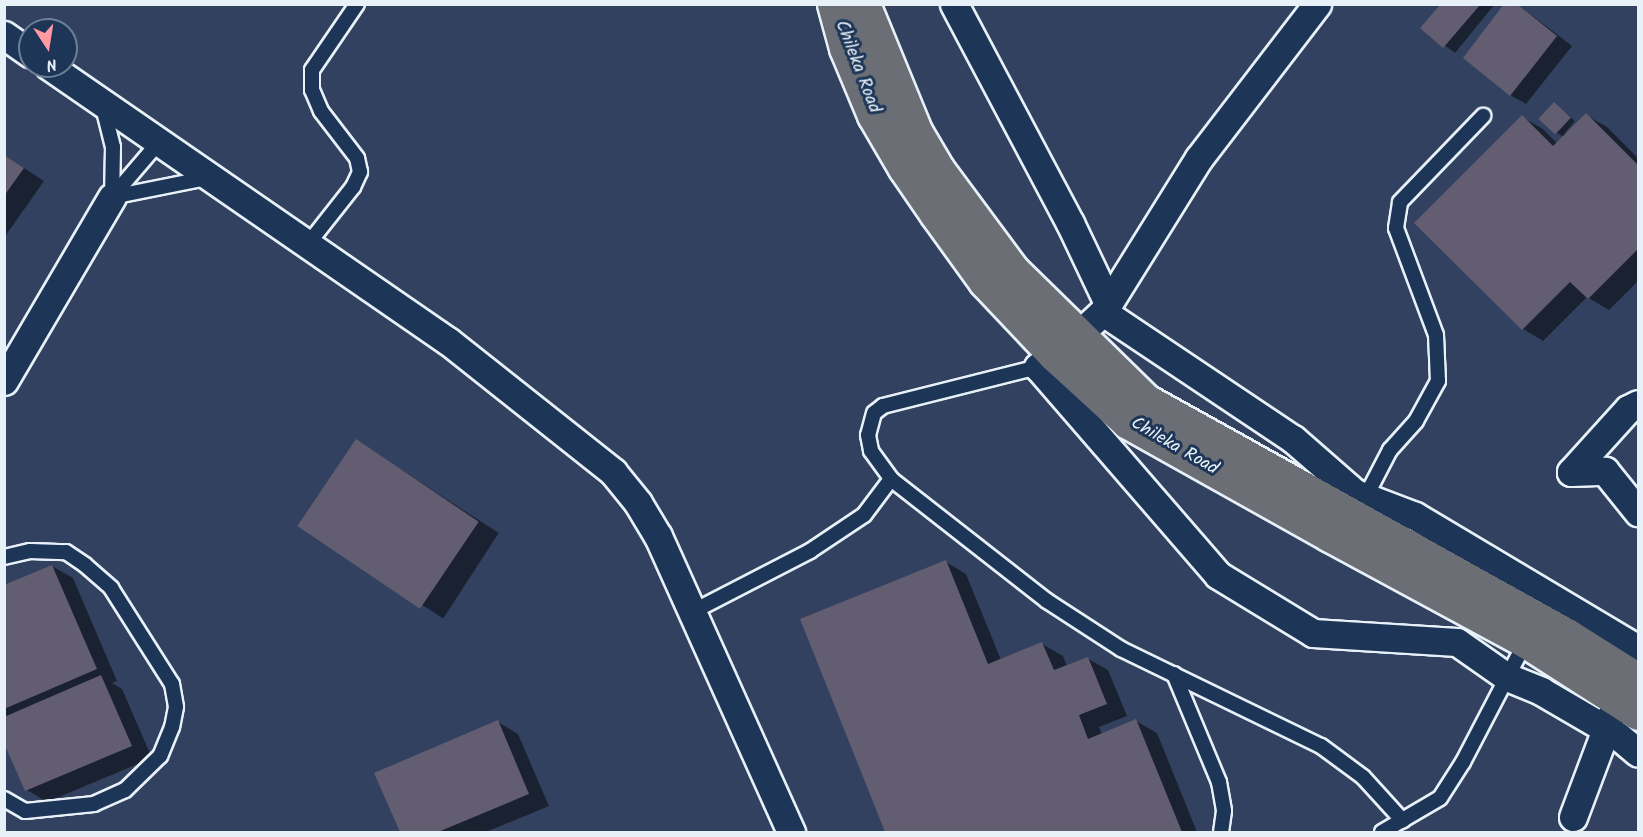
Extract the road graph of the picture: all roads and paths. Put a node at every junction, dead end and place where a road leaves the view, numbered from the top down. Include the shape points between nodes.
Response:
1 (357, 4) edge
2 (834, 4) edge
3 (863, 4) edge
4 (954, 4) edge
5 (1317, 4) edge
6 (4, 35) edge
7 (18, 45) edge
8 (66, 78) edge
9 (102, 103) junction
10 (1483, 116) dead end
11 (160, 141) junction
12 (212, 177) junction
13 (112, 197) junction
14 (308, 244) junction
15 (1105, 308) junction
16 (1057, 352) junction
17 (4, 381) edge
18 (1638, 404) edge
19 (891, 479) junction
20 (1360, 508) junction
21 (1638, 512) edge
22 (4, 557) edge
23 (692, 612) junction
24 (1526, 641) junction
25 (1174, 674) junction
26 (1507, 677) junction
27 (1632, 683) edge
28 (1606, 729) junction
29 (1638, 753) edge
30 (4, 799) edge
31 (1573, 817) dead end
32 (1403, 821) junction
33 (791, 832) edge
34 (1221, 832) edge
35 (1382, 832) edge

1 - 14 lane via 312,70 312,90 321,111 357,158 360,172 353,187
2 - 16 highway, Chileka Road via 846,48 874,115 905,168 985,281
3 - 16 highway via 915,131 938,170 1012,270
4 - 15 street via 1070,223
5 - 15 street via 1199,158
6 - 7 street
8 - 9 street
9 - 11 street
9 - 13 lane via 113,147
10 - 20 lane via 1400,202 1396,228 1436,335 1438,381 1416,421 1390,450
11 - 12 street
11 - 13 lane
12 - 13 lane
12 - 14 street
13 - 17 street
14 - 23 street via 448,341 613,472 638,502 658,536
15 - 16 street
15 - 20 street via 1293,439 1355,493
16 - 19 lane via 874,412 868,435 871,451
16 - 20 highway
16 - 24 highway, Chileka Road via 1128,422
16 - 26 street via 1218,575 1313,633 1457,642
18 - 21 street via 1628,409 1571,472 1605,471
19 - 23 lane via 864,515 819,545
19 - 25 lane via 1047,601 1121,649
20 - 27 highway via 1568,636
22 - 30 lane via 30,550 66,552 85,565 111,588 171,684 176,707 160,756 125,790 94,804 25,811
23 - 33 street
24 - 26 lane
24 - 27 highway, Chileka Road
25 - 32 lane via 1321,746 1363,777
25 - 34 lane via 1219,782 1224,811
26 - 28 street via 1541,691
26 - 32 lane via 1451,783 1440,798
27 - 28 street
28 - 29 street
28 - 31 street
32 - 35 lane

